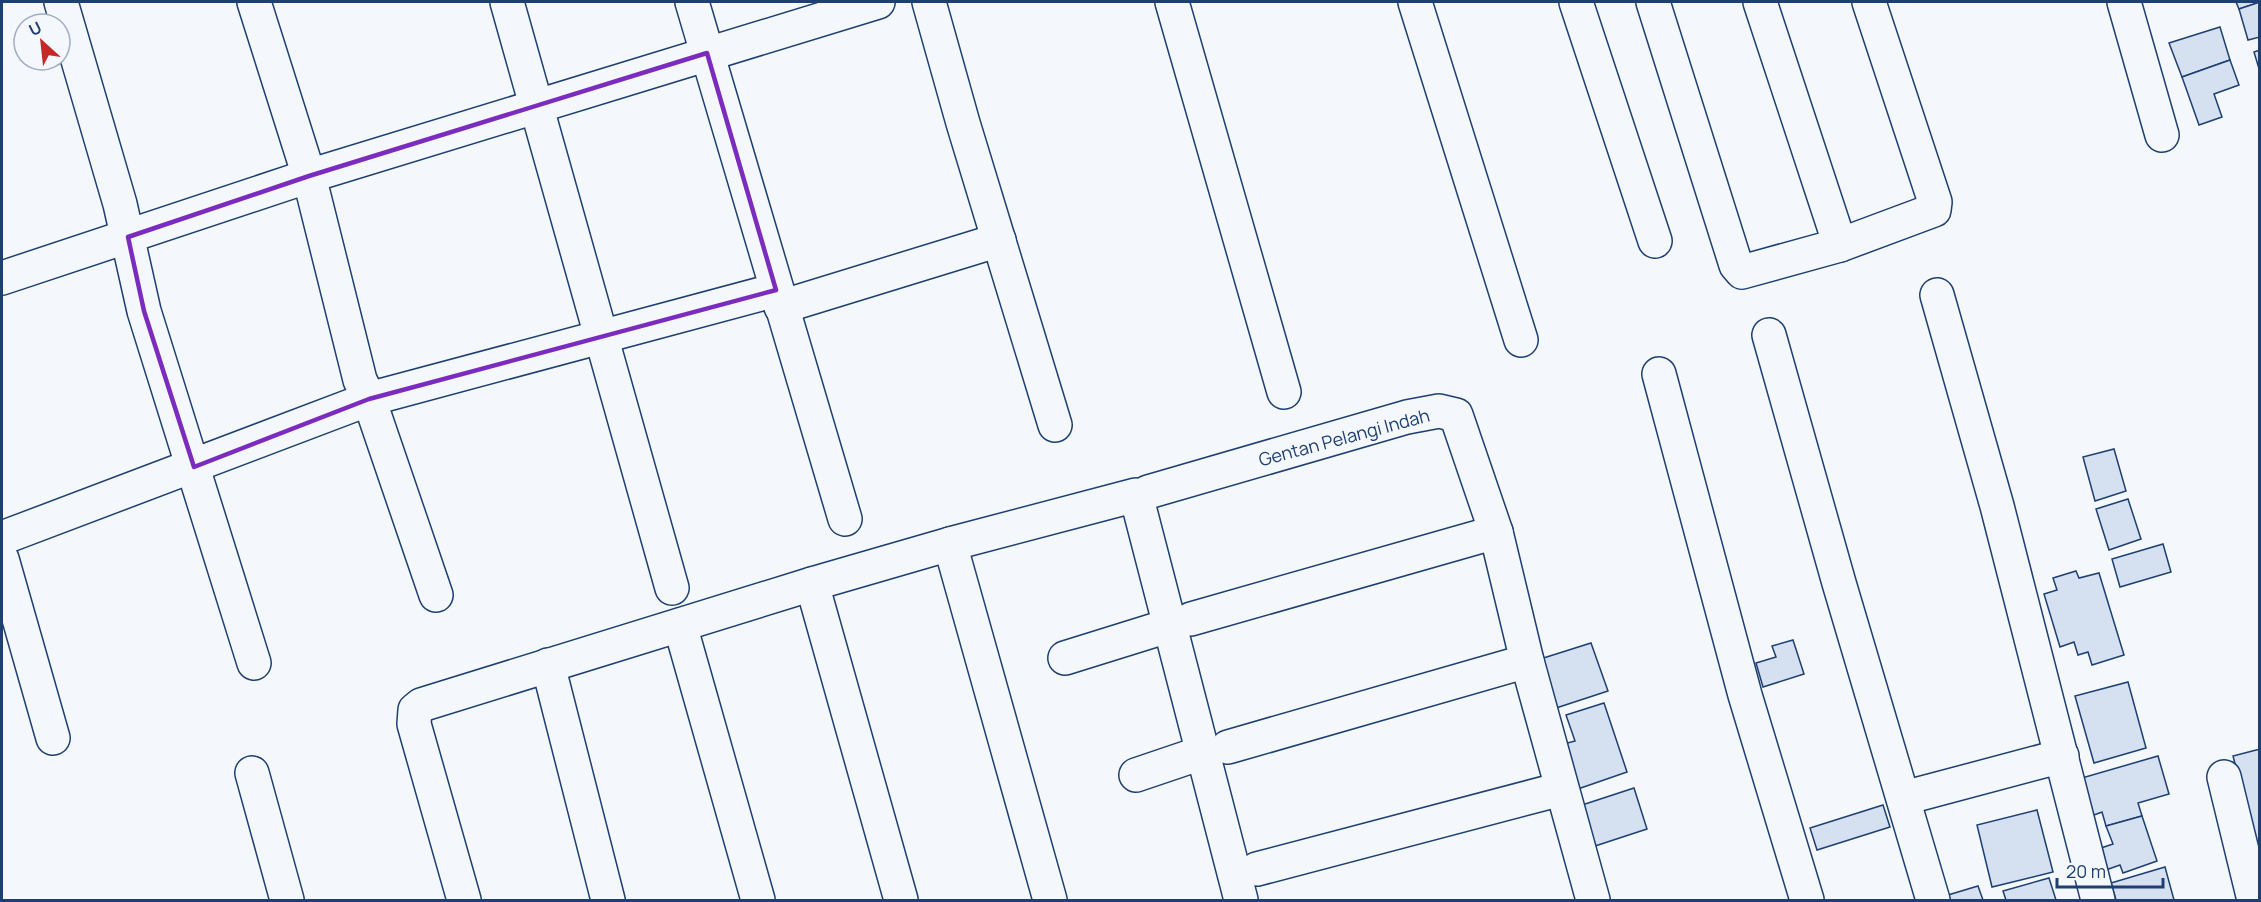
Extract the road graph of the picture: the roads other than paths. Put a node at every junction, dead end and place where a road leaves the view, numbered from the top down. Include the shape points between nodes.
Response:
1 (61, 2) edge
2 (254, 2) edge
3 (507, 2) edge
4 (692, 2) edge
5 (878, 2) edge
6 (929, 2) edge
7 (1172, 2) edge
8 (1415, 2) edge
9 (1576, 2) edge
10 (1653, 2) edge
11 (1760, 2) edge
12 (1869, 2) edge
13 (2124, 2) edge
14 (707, 53) junction
15 (539, 107) junction
16 (2162, 135) dead end
17 (309, 176) junction
18 (128, 237) junction
19 (999, 240) junction
20 (1655, 241) dead end
21 (1840, 245) junction
22 (2, 278) edge
23 (1937, 295) dead end
24 (779, 298) junction
25 (1769, 335) dead end
26 (602, 337) junction
27 (1521, 340) dead end
28 (1659, 374) dead end
29 (1284, 392) dead end
30 (369, 399) junction
31 (1055, 425) dead end
32 (194, 467) junction
33 (1148, 492) dead end
34 (845, 519) dead end
35 (1496, 532) junction
36 (2, 538) edge
37 (950, 544) junction
38 (2, 559) edge
39 (812, 584) junction
40 (672, 588) dead end
41 (436, 595) dead end
42 (1181, 622) junction
43 (680, 626) junction
44 (1065, 658) dead end
45 (1527, 661) junction
46 (254, 663) dead end
47 (548, 665) junction
48 (53, 738) dead end
49 (1216, 749) junction
50 (2062, 756) junction
51 (252, 773) dead end
52 (1136, 775) dead end
53 (2224, 777) dead end
54 (1561, 789) junction
55 (1904, 798) junction
56 (1257, 870) dead end
57 (287, 900) edge
58 (464, 900) edge
59 (608, 900) edge
60 (758, 900) edge
61 (902, 900) edge
62 (1050, 900) edge
63 (1241, 900) edge
64 (1593, 900) edge
65 (1806, 900) edge
66 (1933, 900) edge
67 (2098, 900) edge
68 (2254, 900) edge

1 - 18 street
2 - 17 street
3 - 15 street
4 - 14 street
5 - 14 street
6 - 19 street
7 - 29 street
8 - 27 street
9 - 20 street
10 - 21 street via 1738,268 1742,272
11 - 21 street
12 - 21 street via 1935,202 1934,210
13 - 16 street
14 - 15 street
14 - 24 street
15 - 17 street
15 - 26 street
17 - 18 street
17 - 30 street via 360,380
18 - 22 street
18 - 32 street via 144,311
19 - 24 street
19 - 31 street
23 - 50 street
24 - 26 street
24 - 34 street
25 - 55 street
26 - 30 street
26 - 40 street
28 - 65 street via 1745,696
30 - 32 street
30 - 41 street
32 - 36 street
32 - 46 street
33 - 35 street, Gentan Pelangi Indah via 1439,411 1456,415
35 - 42 street
35 - 45 street, Gentan Pelangi Indah
37 - 39 street
37 - 42 street via 1136,495
37 - 62 street
38 - 48 street
39 - 43 street
39 - 61 street
42 - 44 street
42 - 49 street
43 - 47 street
43 - 60 street
45 - 49 street
45 - 54 street, Gentan Pelangi Indah
47 - 58 street via 431,701 415,710 414,724
47 - 59 street
49 - 52 street
49 - 63 street
50 - 55 street
50 - 67 street
51 - 57 street
53 - 68 street
54 - 56 street
54 - 64 street, Gentan Pelangi Indah
55 - 66 street

